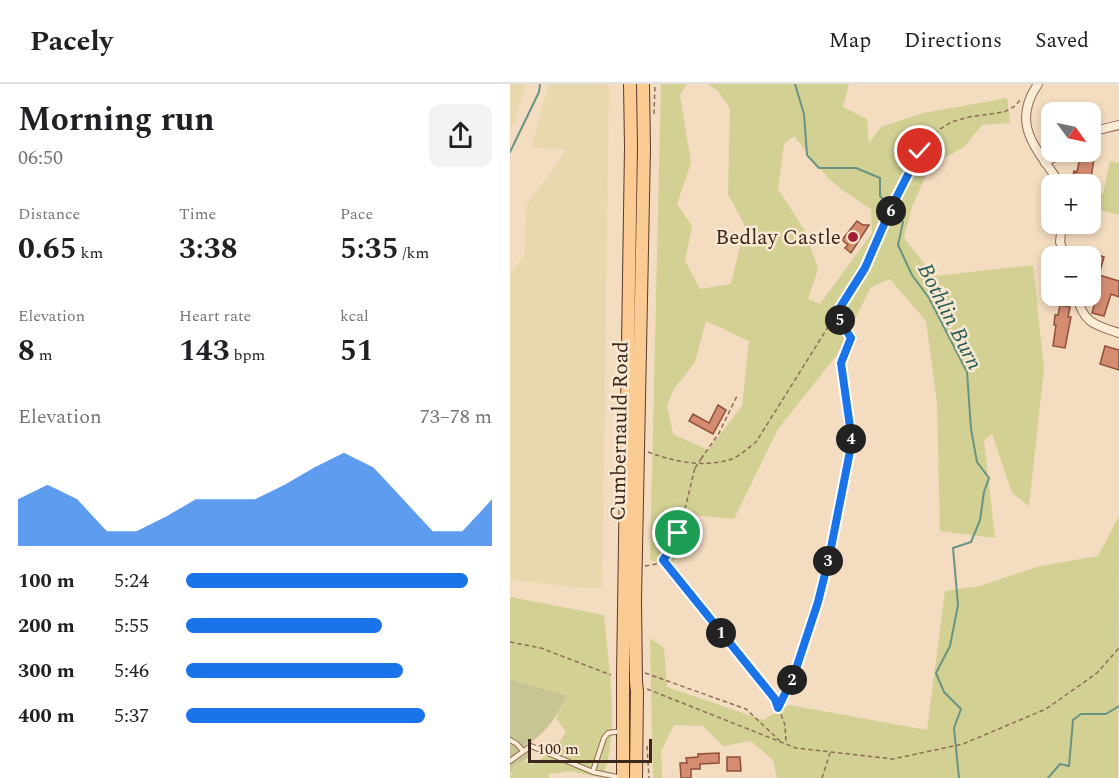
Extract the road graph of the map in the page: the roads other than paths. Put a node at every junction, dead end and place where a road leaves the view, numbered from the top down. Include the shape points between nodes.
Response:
1 (630, 84) edge
2 (643, 84) edge
3 (1038, 84) edge
4 (1119, 125) edge
5 (1101, 129) edge
6 (1045, 163) joint
7 (1053, 174) edge
8 (1080, 306) edge
9 (1119, 333) edge
10 (623, 731) junction
11 (510, 740) edge
12 (523, 751) junction
13 (510, 761) edge
14 (593, 772) junction
15 (623, 778) edge
16 (636, 778) edge

1 - 10 main road, Cumbernauld Road
2 - 16 main road, Cumbernauld Road
3 - 6 street via 1030,95 1026,116 1028,135
4 - 5 street
6 - 7 street
8 - 9 street via 1083,315 1096,325
10 - 14 lane via 604,738
10 - 15 main road, Cumbernauld Road
11 - 12 lane
12 - 13 lane
12 - 14 lane via 531,746
14 - 15 lane

